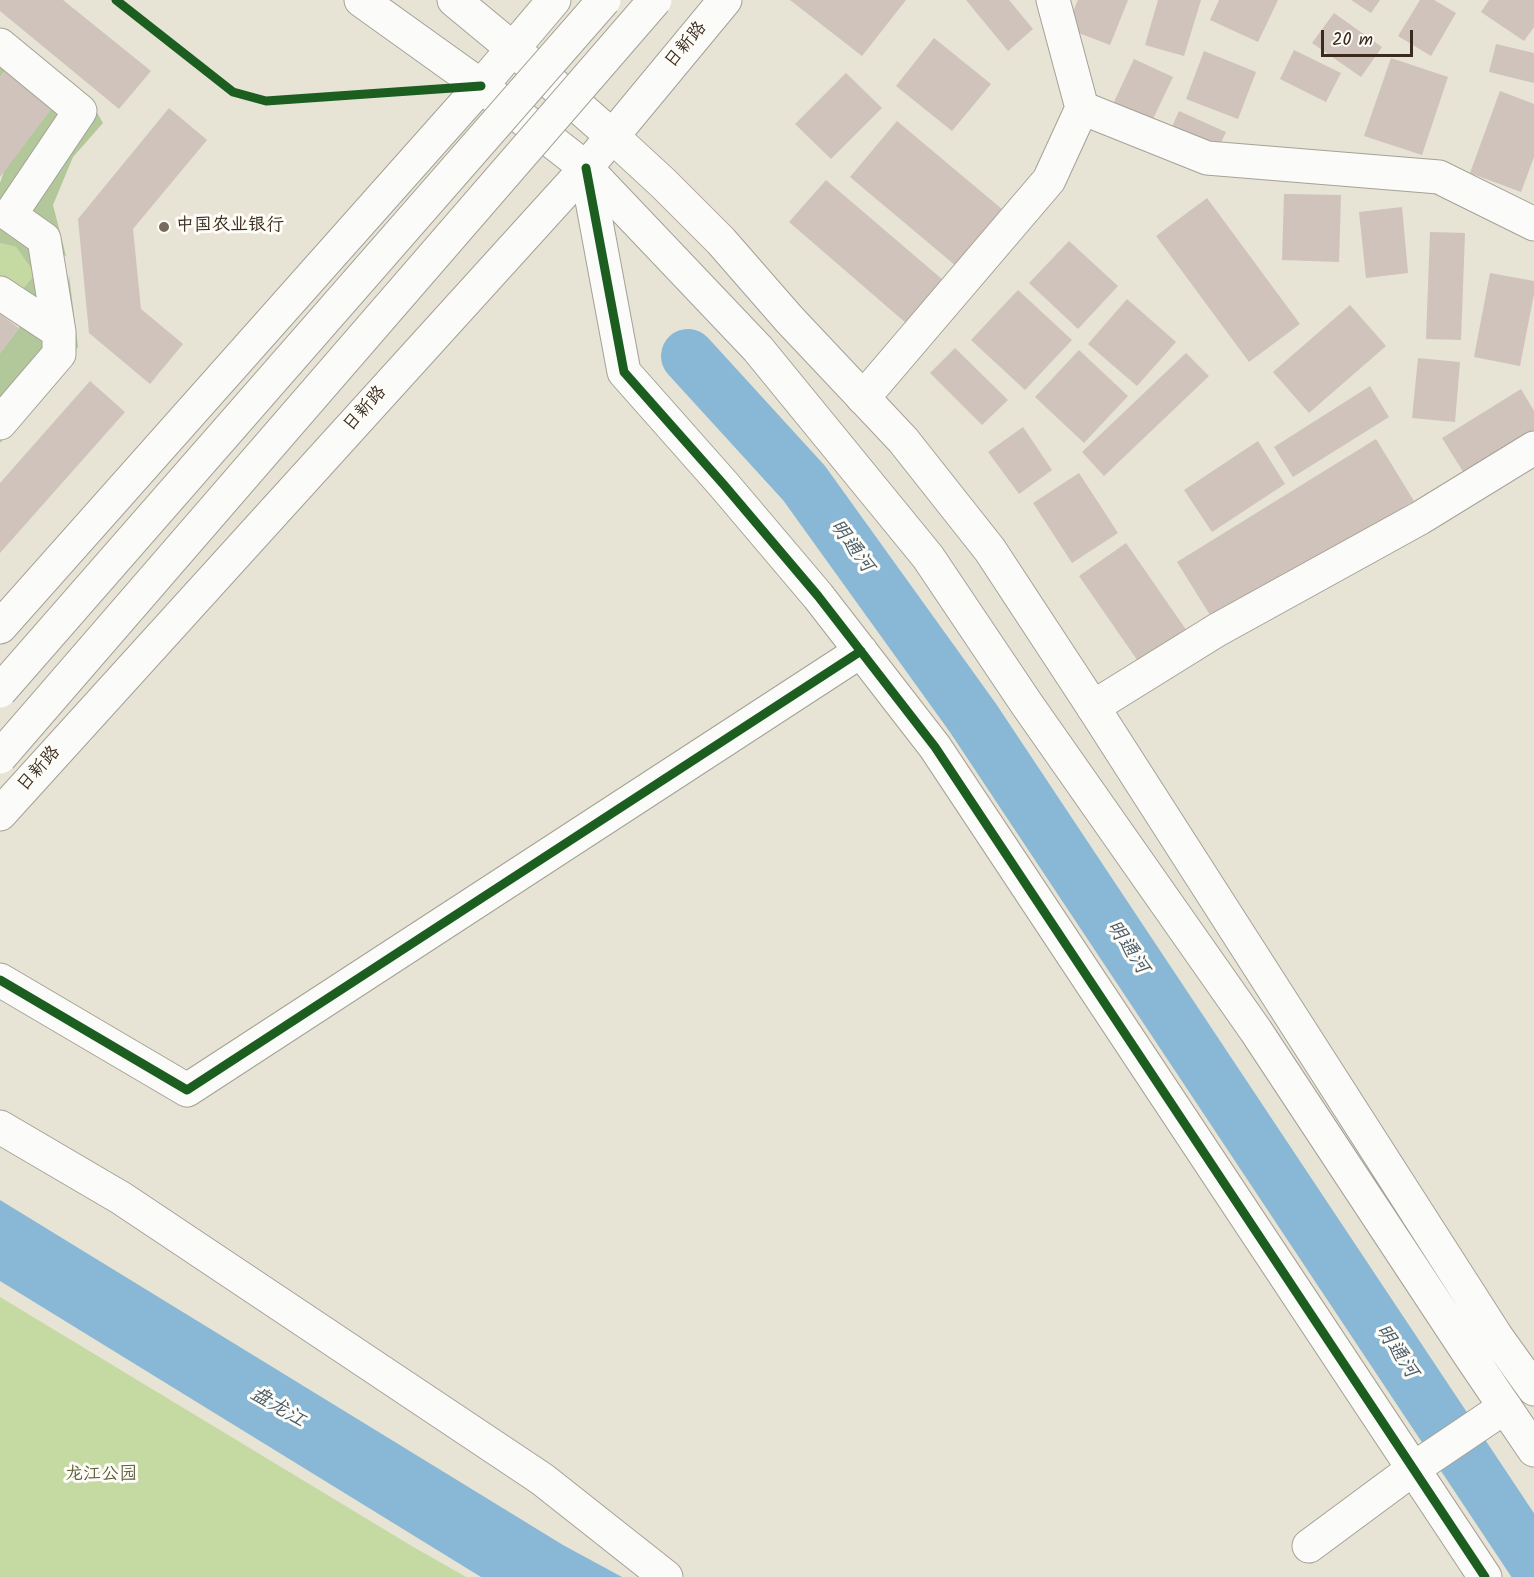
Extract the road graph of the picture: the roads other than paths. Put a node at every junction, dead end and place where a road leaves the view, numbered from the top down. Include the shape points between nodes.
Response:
1 (361, 0) edge
2 (454, 0) edge
3 (554, 0) edge
4 (604, 0) edge
5 (655, 0) edge
6 (725, 0) edge
7 (1053, 0) edge
8 (0, 45) edge
9 (512, 48) junction
10 (481, 87) junction
11 (1082, 108) junction
12 (612, 136) junction
13 (586, 168) junction
14 (1534, 224) edge
15 (0, 293) edge
16 (59, 332) junction
17 (863, 398) junction
18 (0, 423) edge
19 (1534, 448) edge
20 (0, 627) edge
21 (861, 651) junction
22 (0, 691) edge
23 (1093, 707) junction
24 (0, 757) edge
25 (0, 814) edge
26 (0, 980) edge
27 (0, 1127) edge
28 (1534, 1389) edge
29 (1495, 1414) junction
30 (1534, 1450) edge
31 (1419, 1465) junction
32 (1309, 1546) dead end
33 (666, 1577) edge
34 (1485, 1577) edge

1 - 10 main road
2 - 9 main road
3 - 9 main road
4 - 22 main road, bridge
5 - 24 main road, bridge
6 - 12 main road, 日新路
7 - 11 main road
8 - 16 main road via 80,111 10,215 44,238
9 - 10 main road
9 - 12 main road
10 - 13 main road
10 - 20 main road
11 - 14 main road via 1207,158 1439,177
11 - 17 main road via 1049,180
12 - 13 main road, 日新路
12 - 17 main road via 721,241
13 - 21 main road via 624,372 724,484
13 - 25 main road, 日新路
13 - 29 main road via 758,349 928,556 1256,1031 1469,1354
15 - 16 main road
16 - 18 main road via 59,354
17 - 23 main road via 903,440 990,550
19 - 23 main road via 1420,518 1217,630
21 - 26 main road via 187,1090
21 - 31 main road via 935,747
23 - 28 main road via 1496,1336
27 - 33 main road via 121,1198 542,1479
29 - 30 main road
29 - 31 main road
31 - 32 main road
31 - 34 main road

